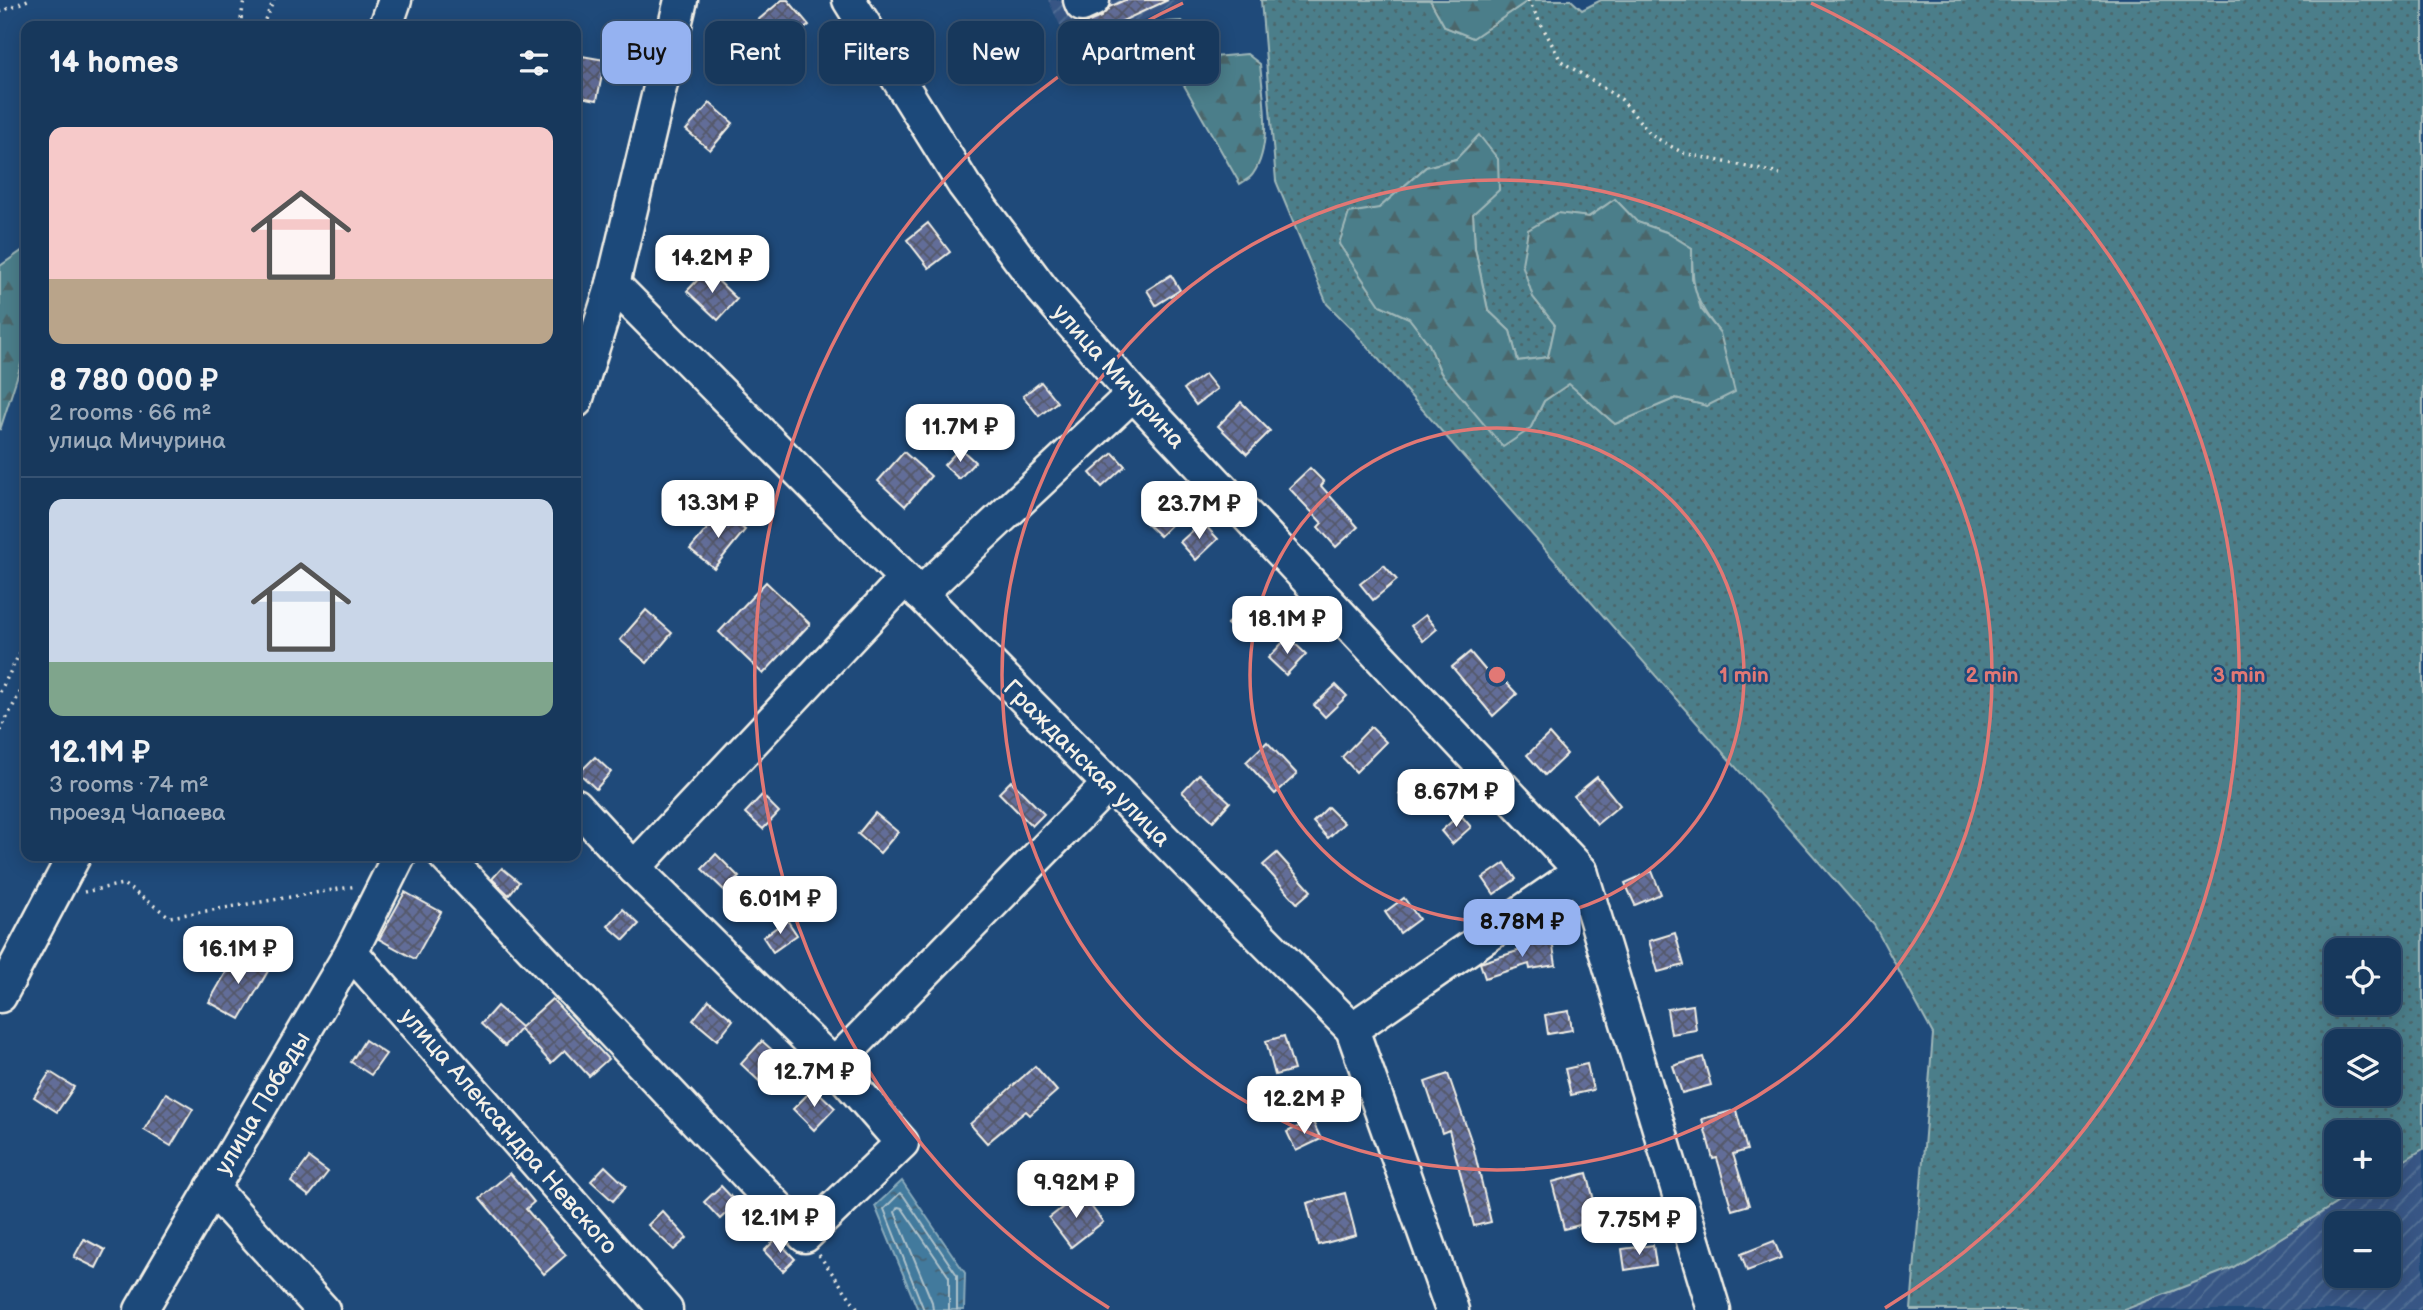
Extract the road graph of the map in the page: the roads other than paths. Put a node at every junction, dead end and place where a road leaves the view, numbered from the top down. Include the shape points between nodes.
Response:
1 (396, 0) edge
2 (681, 0) edge
3 (849, 0) edge
4 (1080, 0) edge
5 (1093, 0) edge
6 (388, 21) edge
7 (613, 284) junction
8 (581, 385) edge
9 (1133, 394) junction
10 (912, 586) junction
11 (1108, 785) junction
12 (581, 810) edge
13 (71, 861) edge
14 (450, 861) edge
15 (393, 868) edge
16 (634, 868) junction
17 (1581, 871) junction
18 (351, 953) junction
19 (0, 996) edge
20 (1352, 1029) junction
21 (834, 1065) junction
22 (212, 1188) junction
23 (141, 1310) edge
24 (323, 1310) edge
25 (666, 1310) edge
26 (1452, 1310) edge
27 (1714, 1310) edge

1 - 6 street
2 - 7 street
3 - 9 street, улица Мичурина via 964,184 1042,289
4 - 5 street via 1082,5
7 - 8 street
7 - 10 street, Гражданская улица
9 - 10 street
9 - 17 street, улица Мичурина
10 - 11 street, Гражданская улица
10 - 16 street
11 - 20 street, Гражданская улица
11 - 21 street
12 - 16 street
13 - 19 street
14 - 21 street via 805,1236 902,1143
15 - 18 street, улица Победы
16 - 21 street
17 - 20 street
17 - 27 street, улица Мичурина
18 - 22 street, улица Победы
18 - 25 street, улица Александра Невского
20 - 26 street, Гражданская улица
22 - 23 street, улица Победы
22 - 24 street

